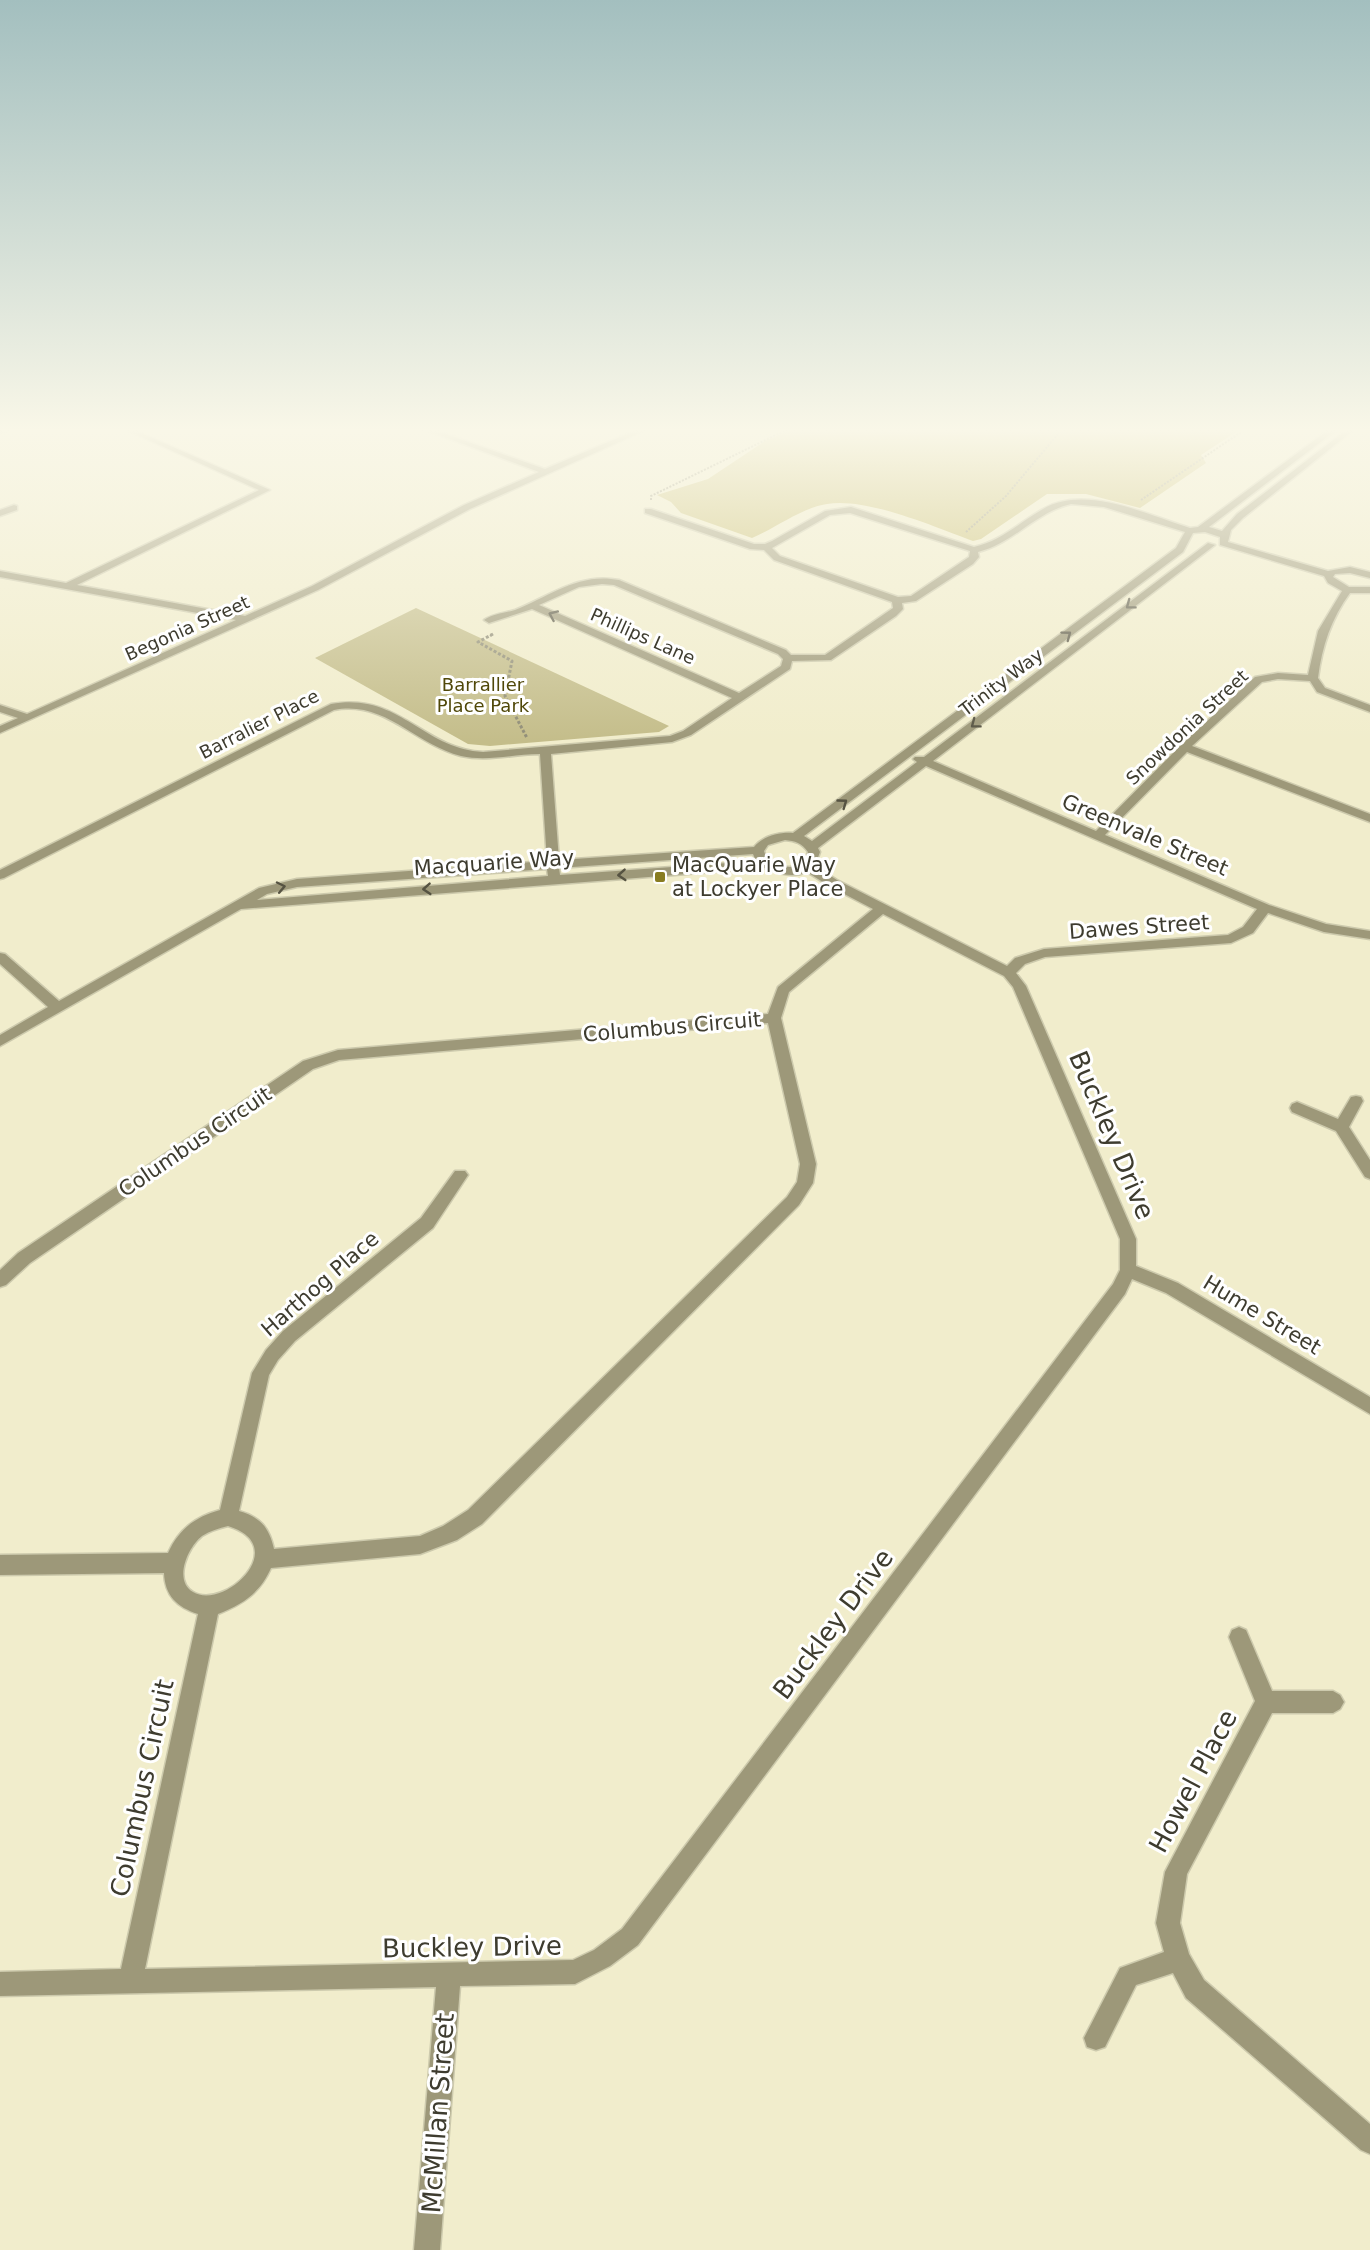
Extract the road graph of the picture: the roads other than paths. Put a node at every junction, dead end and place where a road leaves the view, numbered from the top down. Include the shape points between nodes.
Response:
1 (177, 533) edge
2 (418, 533) edge
3 (709, 533) edge
4 (792, 533) edge
5 (921, 533) edge
6 (1013, 533) edge
7 (1179, 533) edge
8 (1197, 533) edge
9 (1218, 533) edge
10 (1228, 533) edge
11 (1192, 538) junction
12 (1224, 539) junction
13 (1211, 545) junction
14 (766, 547) junction
15 (974, 549) junction
16 (1368, 572) edge
17 (0, 574) edge
18 (1329, 574) junction
19 (68, 586) junction
20 (1347, 590) junction
21 (1370, 590) edge
22 (897, 600) junction
23 (531, 605) junction
24 (247, 619) junction
25 (489, 620) road end
26 (788, 658) junction
27 (1313, 678) junction
28 (741, 698) junction
29 (0, 708) edge
30 (1370, 709) edge
31 (28, 718) junction
32 (0, 730) edge
33 (1185, 747) junction
34 (545, 751) junction
35 (909, 754) junction
36 (925, 762) junction
37 (1370, 818) edge
38 (1098, 835) junction
39 (796, 837) junction
40 (812, 846) junction
41 (758, 850) junction
42 (764, 864) junction
43 (553, 865) junction
44 (807, 866) junction
45 (0, 875) edge
46 (554, 880) junction
47 (882, 908) junction
48 (1265, 908) junction
49 (228, 910) junction
50 (1370, 935) edge
51 (0, 957) edge
52 (1008, 973) junction
53 (58, 1008) junction
54 (774, 1018) junction
55 (0, 1041) edge
56 (1356, 1101) dead end
57 (1297, 1108) dead end
58 (1341, 1127) junction
59 (1370, 1173) edge
60 (460, 1175) dead end
61 (1128, 1270) junction
62 (0, 1280) edge
63 (1370, 1406) edge
64 (228, 1517) junction
65 (265, 1559) junction
66 (174, 1563) junction
67 (0, 1565) edge
68 (210, 1606) junction
69 (1239, 1637) dead end
70 (1266, 1702) junction
71 (1333, 1702) dead end
72 (1178, 1959) junction
73 (449, 1975) junction
74 (131, 1981) junction
75 (0, 1984) edge
76 (1096, 2038) dead end
77 (1370, 2141) edge
78 (427, 2250) edge

1 - 19 street
2 - 24 street, Begonia Street
3 - 14 street via 743,545
4 - 14 street
5 - 15 street
6 - 15 street via 998,543
7 - 11 street
8 - 11 street
9 - 12 street
10 - 12 street
11 - 13 street, Trinity Way
35 -> 11 street, Trinity Way
12 - 13 street, Trinity Way
12 - 18 street
13 -> 36 street, Trinity Way
14 - 22 street via 777,558
15 - 22 street via 974,557 963,566 913,599
16 - 18 street via 1343,569
17 - 19 street
18 - 20 street via 1330,581
19 - 24 street
20 - 21 street
20 - 27 street via 1323,628
22 - 26 street via 898,609 893,614 827,658
23 - 25 street
23 - 26 street via 576,583 615,582 783,652
28 -> 23 street, Phillips Lane
24 - 31 street, Begonia Street
26 - 28 street, Barralier Place via 786,668
27 - 30 street via 1321,690
27 - 33 street, Snowdonia Street via 1259,679
28 - 34 street, Barralier Place via 672,739
29 - 31 street
31 - 32 street, Begonia Street
33 - 37 street
33 - 38 street, Snowdonia Street
34 - 43 street
34 - 45 street, Barralier Place via 464,754 374,707 332,707
35 - 36 street, Greenvale Street
39 -> 35 street, Trinity Way
36 - 38 street, Greenvale Street
36 - 40 street, Trinity Way
38 - 48 street, Greenvale Street
39 - 40 street
39 - 41 street, Trinity Way via 772,838
40 - 44 street via 814,857
41 - 42 street
41 - 43 street, Macquarie Way
42 - 44 street via 785,871
42 -> 46 street, Macquarie Way
43 - 46 street
49 -> 43 street, Macquarie Way via 263,891 297,883
44 - 47 street, Buckley Drive
46 -> 49 street, Macquarie Way via 270,901
47 - 52 street, Buckley Drive
47 - 54 street via 783,990
48 - 50 street, Greenvale Street via 1324,928
48 - 52 street, Dawes Street via 1248,930 1231,939 1044,953 1020,961
49 - 53 street, Macquarie Way
51 - 53 street
52 - 61 street, Buckley Drive via 1019,986 1128,1239
53 - 55 street, Macquarie Way
54 - 62 street, Columbus Circuit via 323,1059 308,1065 24,1258
54 - 65 street, Columbus Circuit via 808,1164 805,1184 793,1201 475,1517 420,1545
56 - 58 street
57 - 58 street
58 - 59 street
60 - 64 street, Harthog Place via 427,1223 289,1336 272,1355 261,1373
61 - 63 street, Hume Street via 1172,1288
61 - 73 street, Buckley Drive via 1112,1299 630,1937 575,1972
64 - 65 street via 242,1518 261,1533
64 - 66 street via 214,1520 188,1536
65 - 68 street via 251,1585 238,1596
66 - 67 street
66 - 68 street via 173,1576 184,1598
68 - 74 street, Columbus Circuit
69 - 70 street, Howel Place
70 - 71 street, Howel Place
70 - 72 street, Howel Place via 1176,1872 1168,1923
72 - 76 street via 1128,1977
72 - 77 street, Howel Place via 1195,1989
73 - 74 street, Buckley Drive
73 - 78 street, McMillan Street
74 - 75 street, Buckley Drive

